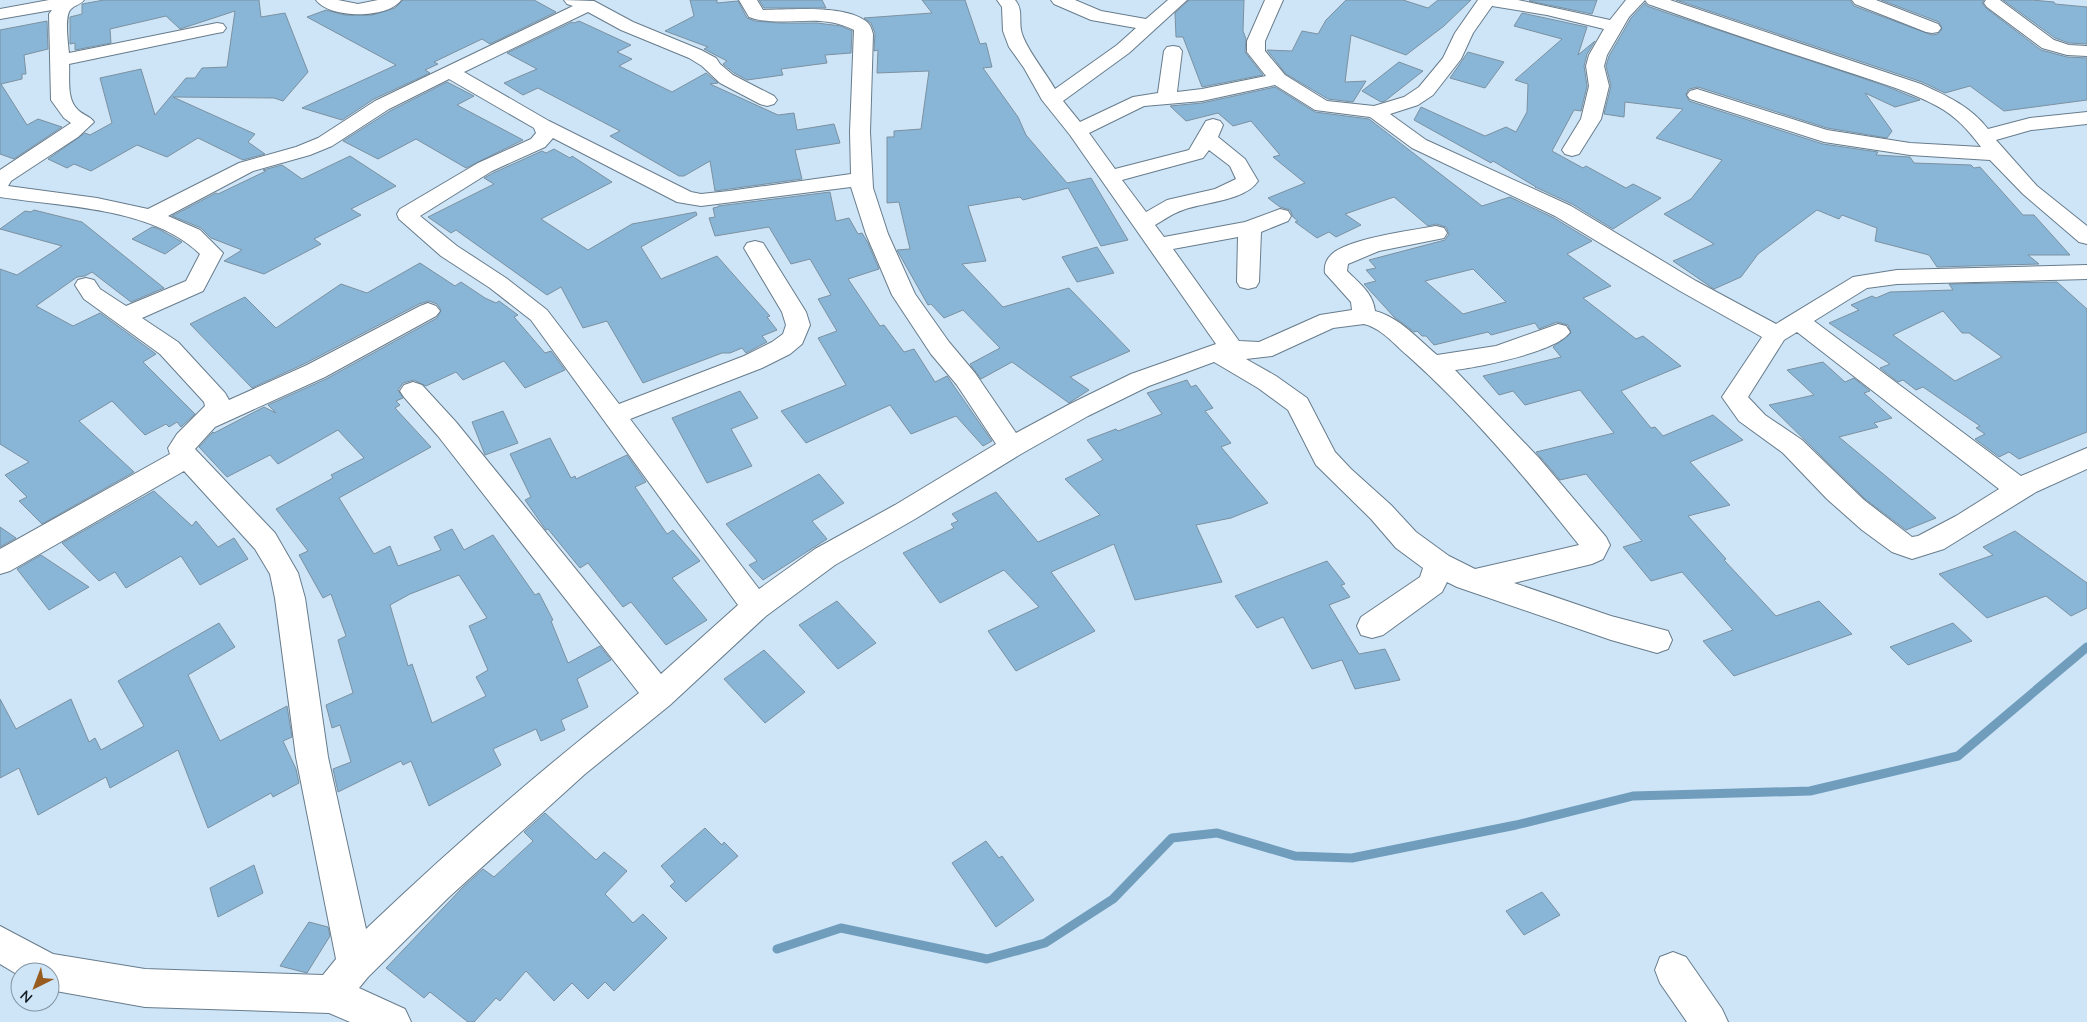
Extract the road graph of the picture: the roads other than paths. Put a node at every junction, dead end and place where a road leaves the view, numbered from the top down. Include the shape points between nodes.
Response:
1 (74, 0) edge
2 (325, 0) edge
3 (392, 0) edge
4 (748, 0) edge
5 (1006, 0) edge
6 (1060, 0) edge
7 (1178, 0) edge
8 (1274, 0) edge
9 (1488, 0) edge
10 (1636, 0) edge
11 (1654, 0) edge
12 (1861, 0) edge
13 (581, 2) edge
14 (1993, 3) dead end
15 (0, 14) edge
16 (1150, 25) junction
17 (1613, 26) junction
18 (217, 28) dead end
19 (1932, 28) dead end
20 (1173, 51) dead end
21 (2087, 51) edge
22 (59, 60) junction
23 (449, 71) junction
24 (1278, 79) junction
25 (1697, 95) dead end
26 (1167, 98) junction
27 (767, 100) dead end
28 (1052, 100) junction
29 (1375, 112) junction
30 (2087, 118) edge
31 (542, 125) junction
32 (1077, 131) junction
33 (1983, 137) junction
34 (1572, 150) dead end
35 (1996, 154) junction
36 (1109, 177) junction
37 (861, 179) junction
38 (0, 182) edge
39 (0, 191) edge
40 (151, 216) junction
41 (1280, 216) dead end
42 (1142, 223) junction
43 (1250, 228) junction
44 (1436, 233) dead end
45 (2087, 237) edge
46 (1158, 245) junction
47 (755, 248) dead end
48 (2087, 272) edge
49 (1248, 282) dead end
50 (86, 286) dead end
51 (428, 311) dead end
52 (1364, 316) junction
53 (124, 318) junction
54 (1798, 321) junction
55 (1558, 332) dead end
56 (1776, 334) junction
57 (1223, 349) junction
58 (1432, 364) junction
59 (413, 391) dead end
60 (615, 415) junction
61 (208, 420) junction
62 (1012, 447) junction
63 (186, 457) junction
64 (2087, 458) edge
65 (2019, 489) junction
66 (0, 563) edge
67 (1439, 564) junction
68 (1475, 581) junction
69 (756, 607) junction
70 (1372, 626) dead end
71 (1657, 640) dead end
72 (659, 695) junction
73 (0, 944) edge
74 (32, 962) edge
75 (355, 964) junction
76 (1673, 970) dead end
77 (60, 974) edge
78 (330, 994) junction
79 (392, 1022) edge
80 (1709, 1022) edge

1 - 15 street
1 - 22 street via 65,4 58,14
2 - 3 street via 334,6 356,10
4 - 37 street via 761,15 836,17 862,27
5 - 28 street via 1011,6 1012,31 1018,48
6 - 16 street via 1097,16
7 - 16 street
8 - 24 street via 1256,41 1256,52
9 - 17 street
9 - 29 street via 1464,33 1452,59 1426,91 1411,101
10 - 17 street
11 - 33 street via 1934,96 1962,113
12 - 19 street
13 - 23 street
13 - 27 street via 626,26 695,54 724,77
14 - 21 street via 2048,44 2067,50
16 - 28 street via 1123,49
17 - 34 street via 1596,62 1599,86 1591,119
18 - 22 street
20 - 26 street
22 - 38 street via 60,100 71,114 84,122
23 - 31 street
23 - 40 street via 382,106 325,142 246,167
24 - 26 street via 1202,95
24 - 29 street via 1322,106
25 - 35 street via 1824,136 1910,149
26 - 32 street via 1130,104
28 - 32 street
29 - 56 street via 1419,144 1563,211
30 - 33 street via 2039,122
31 - 37 street via 685,197 701,200
31 - 60 street via 546,134 538,143 485,167 408,214 449,251 539,315
32 - 36 street
33 - 35 street
35 - 45 street via 2030,190
36 - 42 street
36 - 42 street via 1196,154 1210,132 1238,164 1248,181 1222,194 1175,205
37 - 62 street via 877,234 904,295
39 - 40 street
40 - 53 street via 190,234 212,253 195,286 140,308
41 - 43 street
42 - 46 street
43 - 46 street
43 - 49 street
44 - 52 street via 1396,240 1341,258 1336,273 1362,300
46 - 57 street
47 - 60 street via 794,312 798,325 792,338 781,348 753,362
48 - 54 street via 1897,277 1861,282
50 - 53 street
51 - 61 street via 316,371
52 - 57 street via 1328,321 1263,350
52 - 58 street via 1387,325
53 - 61 street via 169,348 216,399 218,408
54 - 56 street
54 - 65 street
55 - 58 street via 1533,345 1466,361
56 - 65 street via 1735,397 1739,406 1796,450 1816,473 1900,545 1913,548 1933,541 1991,509
57 - 62 street via 1140,380
57 - 67 street via 1298,404 1325,458 1406,540
58 - 68 street via 1530,465 1596,546 1582,556
59 - 72 street via 447,429
60 - 69 street
61 - 63 street via 181,448
62 - 69 street via 825,557
63 - 66 street
63 - 75 street via 265,541 284,574 312,757
64 - 65 street
67 - 68 street
67 - 70 street via 1432,584
68 - 71 street
69 - 72 street
72 - 75 street via 566,770 436,885
73 - 74 street
75 - 78 street
76 - 80 street
77 - 78 street via 146,988
78 - 79 street

